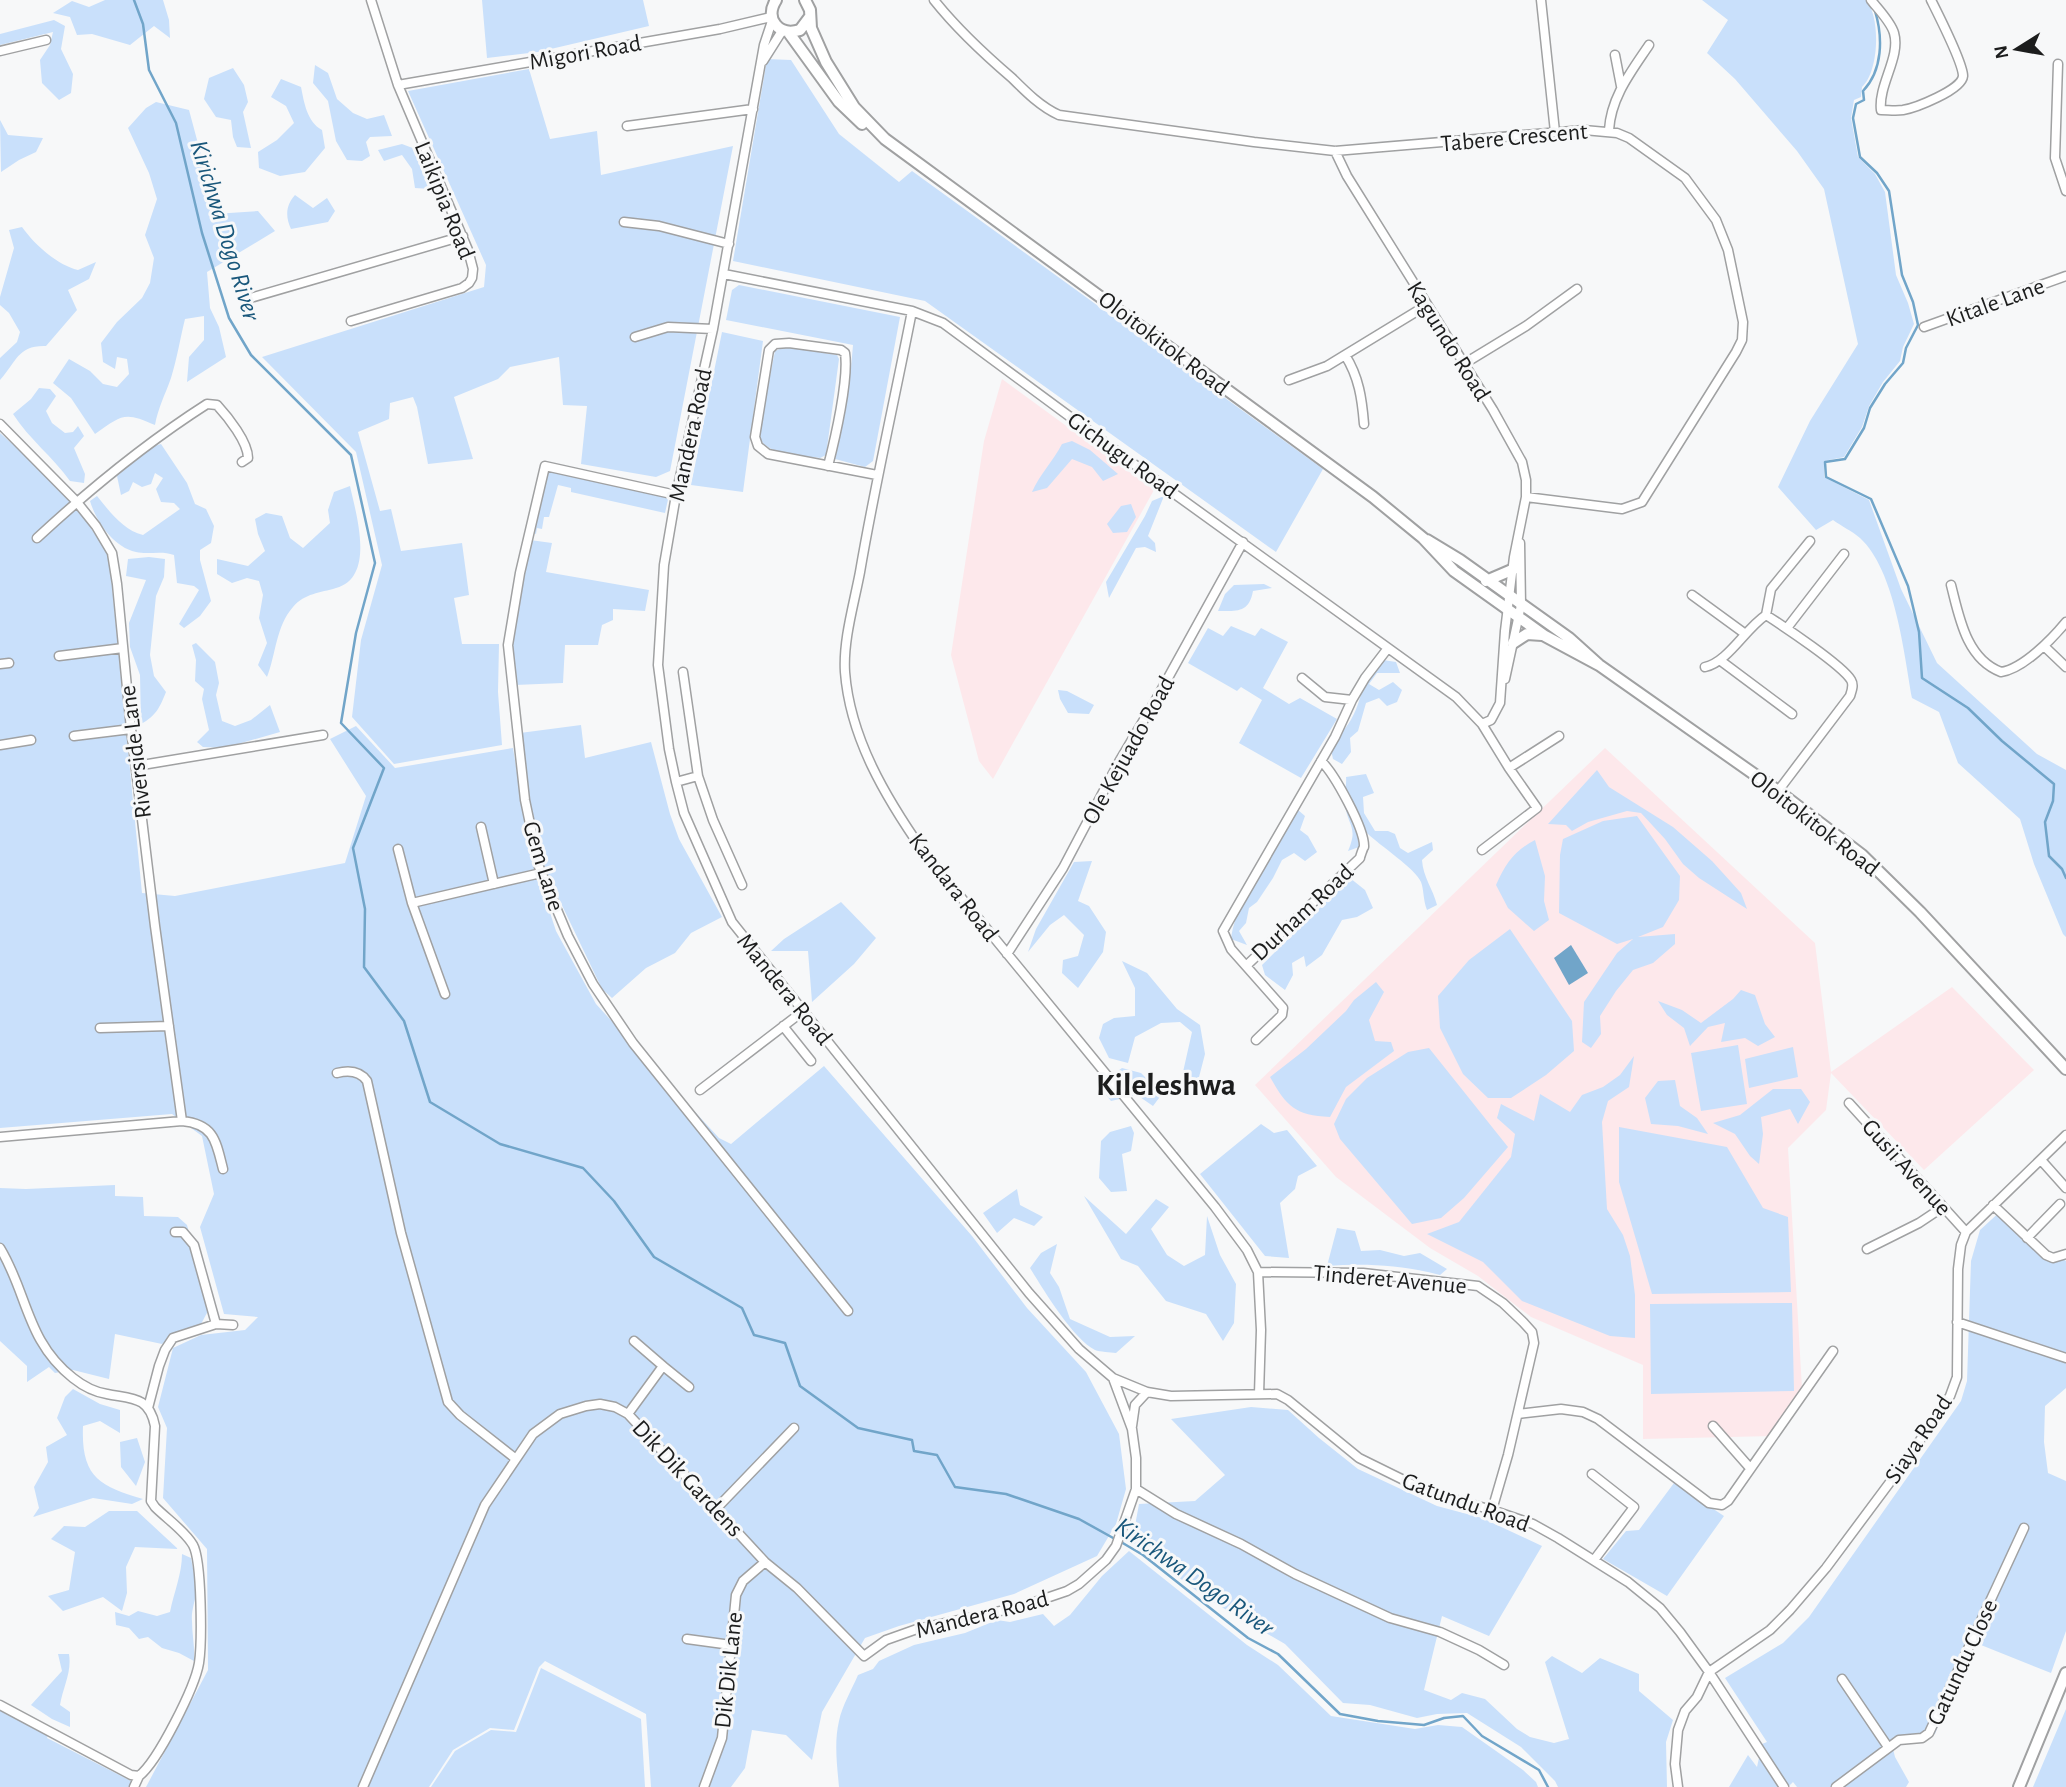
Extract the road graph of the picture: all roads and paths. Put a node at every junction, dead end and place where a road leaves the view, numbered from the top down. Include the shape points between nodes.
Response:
1 (371, 0) edge
2 (775, 0) edge
3 (818, 0) edge
4 (934, 0) edge
5 (1541, 0) edge
6 (1871, 0) edge
7 (1931, 0) edge
8 (808, 9) edge
9 (772, 19) junction
10 (785, 32) junction
11 (46, 40) dead end
12 (1649, 46) dead end
13 (0, 51) edge
14 (1615, 55) dead end
15 (761, 62) junction
16 (2058, 64) dead end
17 (398, 85) junction
18 (1622, 86) junction
19 (753, 109) junction
20 (627, 126) dead end
21 (1609, 130) junction
22 (1555, 132) junction
23 (885, 139) junction
24 (1335, 151) junction
25 (2066, 191) edge
26 (624, 222) dead end
27 (463, 236) junction
28 (729, 244) junction
29 (723, 274) junction
30 (2066, 276) edge
31 (1577, 289) dead end
32 (247, 299) dead end
33 (1427, 305) junction
34 (912, 310) junction
35 (351, 321) dead end
36 (1924, 327) dead end
37 (713, 328) junction
38 (635, 337) dead end
39 (1345, 355) junction
40 (1462, 365) junction
41 (1289, 380) dead end
42 (0, 424) edge
43 (1364, 424) dead end
44 (242, 462) dead end
45 (828, 466) junction
46 (877, 475) junction
47 (676, 495) junction
48 (1526, 497) junction
49 (76, 501) junction
50 (37, 538) dead end
51 (1423, 538) junction
52 (1519, 541) junction
53 (1810, 541) dead end
54 (1243, 542) junction
55 (1844, 554) dead end
56 (1514, 569) junction
57 (1486, 581) junction
58 (1951, 584) dead end
59 (1692, 595) dead end
60 (1510, 597) junction
61 (1521, 605) junction
62 (1508, 609) junction
63 (1766, 615) junction
64 (1519, 618) junction
65 (2066, 622) edge
66 (1787, 628) junction
67 (1744, 633) junction
68 (1545, 636) junction
69 (1513, 643) junction
70 (2044, 646) junction
71 (122, 648) junction
72 (1388, 648) junction
73 (60, 656) dead end
74 (1721, 661) junction
75 (1599, 664) junction
76 (1705, 667) dead end
77 (2066, 667) edge
78 (683, 671) dead end
79 (1302, 678) dead end
80 (1502, 688) junction
81 (1352, 700) junction
82 (1792, 714) dead end
83 (1482, 724) junction
84 (131, 729) junction
85 (323, 735) dead end
86 (74, 736) dead end
87 (1559, 736) dead end
88 (31, 740) dead end
89 (0, 745) edge
90 (1321, 761) junction
91 (136, 766) junction
92 (1509, 768) junction
93 (698, 776) junction
94 (676, 782) junction
95 (1778, 792) junction
96 (481, 827) dead end
97 (398, 849) dead end
98 (1482, 850) dead end
99 (541, 873) junction
100 (494, 884) junction
101 (742, 885) dead end
102 (412, 903) junction
103 (1007, 954) junction
104 (1247, 965) junction
105 (445, 995) dead end
106 (802, 1012) junction
107 (169, 1026) junction
108 (783, 1026) junction
109 (100, 1028) dead end
110 (1256, 1040) dead end
111 (811, 1060) dead end
112 (2066, 1069) edge
113 (337, 1073) dead end
114 (700, 1090) dead end
115 (1849, 1103) dead end
116 (182, 1121) junction
117 (2066, 1135) edge
118 (0, 1138) edge
119 (2041, 1160) junction
120 (223, 1168) dead end
121 (2066, 1188) edge
122 (2060, 1204) dead end
123 (1993, 1205) junction
124 (1943, 1207) junction
125 (1966, 1231) junction
126 (175, 1232) dead end
127 (2027, 1238) junction
128 (0, 1248) edge
129 (1867, 1250) dead end
130 (2066, 1254) edge
131 (1258, 1272) junction
132 (848, 1311) dead end
133 (1957, 1322) junction
134 (216, 1324) junction
135 (233, 1325) dead end
136 (634, 1341) dead end
137 (1833, 1351) dead end
138 (2066, 1358) edge
139 (663, 1366) junction
140 (1113, 1378) junction
141 (689, 1387) dead end
142 (1147, 1392) junction
143 (1259, 1394) junction
144 (148, 1408) junction
145 (628, 1414) junction
146 (1518, 1414) junction
147 (1713, 1426) dead end
148 (794, 1428) dead end
149 (1132, 1429) junction
150 (516, 1459) junction
151 (1750, 1468) junction
152 (1592, 1474) dead end
153 (1136, 1489) junction
154 (715, 1510) junction
155 (1492, 1510) junction
156 (2024, 1528) dead end
157 (1594, 1560) junction
158 (765, 1562) junction
159 (687, 1639) dead end
160 (731, 1645) junction
161 (863, 1656) joint
162 (1504, 1665) dead end
163 (1709, 1672) junction
164 (2066, 1673) edge
165 (1842, 1679) dead end
166 (0, 1705) edge
167 (1888, 1747) junction
168 (139, 1776) junction
169 (134, 1787) edge
170 (362, 1787) edge
171 (704, 1787) edge
172 (1678, 1787) edge
173 (1784, 1787) edge
174 (1836, 1787) edge
175 (2019, 1787) edge

1 - 17 street, Laikipia Road
2 - 9 main road
3 - 8 street
4 - 24 street, Tabere Crescent via 996,65 1059,115
5 - 22 street
6 - 7 street via 1894,33 1894,57 1880,97 1881,110 1903,110 1947,93 1963,76
8 - 10 main road via 800,30
8 - 23 main road via 810,28 843,91
9 - 10 main road
9 - 15 street, Mandera Road
9 - 17 street, Migori Road
10 - 15 street, Mandera Road
10 - 23 main road via 849,113
11 - 13 street
12 - 18 street
14 - 18 street
15 - 19 street, Mandera Road
16 - 25 street via 2055,158
17 - 27 street, Laikipia Road
18 - 21 street
19 - 20 street
19 - 28 street, Mandera Road
21 - 22 street, Tabere Crescent
21 - 48 street, Tabere Crescent via 1629,138 1685,178 1716,220 1741,307 1742,340 1642,502 1622,509
22 - 24 street, Tabere Crescent
23 - 51 main road, Oloitokitok Road via 1328,463
24 - 33 street, Kagundo Road
26 - 28 street
27 - 32 street
27 - 35 street, Laikipia Road via 473,269 469,283 437,297
28 - 29 street, Mandera Road
29 - 34 street, Gichugu Road
29 - 37 street, Mandera Road
30 - 36 street, Kitale Lane
31 - 40 street
33 - 39 street
33 - 40 street, Kagundo Road
34 - 46 street, Kandara Road
34 - 54 street, Gichugu Road via 953,329
37 - 38 street via 668,327
37 - 47 street, Mandera Road
39 - 41 street
39 - 43 street via 1359,383
40 - 48 street, Kagundo Road via 1522,462
42 - 49 street, Riverside Lane
44 - 49 street via 249,453 235,426 217,405 207,404
45 - 45 street via 768,454 755,442 769,350 775,344 845,353
45 - 46 street
46 - 103 street, Kandara Road via 847,645 845,670 851,706 890,802 943,878
47 - 94 street, Mandera Road via 664,565 658,665
47 - 99 street, Gem Lane via 545,466 508,645 525,800
48 - 52 street, Kagundo Road
49 - 50 street
49 - 71 street, Riverside Lane via 112,553
51 - 57 main road, Oloitokitok Road
51 - 62 main road, Oloitokitok Road via 1454,571
52 - 56 street, Kagundo Road
52 - 61 street, Kagundo Road
53 - 63 street via 1771,589
54 - 72 street, Gichugu Road
54 - 103 street, Ole Kejuado Road via 1063,868
55 - 66 street
56 - 57 main road
56 - 60 street, Kagundo Road
57 - 60 main road, Oloitokitok Road
58 - 70 street via 1962,627 1972,647 1993,669 2014,669
59 - 67 street
60 - 61 main road, Oloitokitok Road
60 - 62 street, Kagundo Road
61 - 64 street, Kagundo Road
61 - 75 main road, Oloitokitok Road
62 - 64 main road, Oloitokitok Road
62 - 80 street, Kagundo Road
63 - 66 street
63 - 67 street
64 - 68 main road, Oloitokitok Road
64 - 69 street, Kagundo Road
65 - 70 street
66 - 95 street via 1840,669 1853,685 1850,696
67 - 74 street
68 - 69 main road via 1527,634
68 - 75 main road, Oloitokitok Road
69 - 80 street, Kagundo Road
70 - 77 street
71 - 73 street
71 - 84 street, Riverside Lane
72 - 81 street, Durham Road
72 - 83 street, Gichugu Road via 1456,696
74 - 76 street
74 - 82 street
75 - 95 main road, Oloitokitok Road
78 - 93 street
79 - 81 street via 1325,697
80 - 83 street via 1496,714
81 - 90 street, Durham Road
83 - 92 street, Gichugu Road
84 - 86 street
84 - 91 street, Riverside Lane
85 - 91 street
87 - 92 street
88 - 89 street
90 - 104 street, Durham Road via 1223,931 1231,949
90 - 104 street, Durham Road via 1340,786 1364,847 1360,858
91 - 107 street, Riverside Lane
92 - 98 street, Gichugu Road via 1537,808
93 - 94 street
93 - 101 street
94 - 106 street, Mandera Road via 684,813 732,922
95 - 112 main road, Oloitokitok Road via 1862,855
96 - 100 street
97 - 102 street
99 - 100 street
99 - 132 street, Gem Lane via 593,984 633,1043
100 - 102 street
102 - 105 street
103 - 131 street, Kandara Road via 1216,1207
104 - 110 street via 1283,1012
106 - 108 street
106 - 140 street, Mandera Road via 1023,1284 1079,1349
107 - 109 street
107 - 116 street, Riverside Lane
108 - 111 street
108 - 114 street
113 - 150 street via 362,1074 367,1081 401,1233 448,1402
115 - 124 street, Gusii Avenue
116 - 118 street
116 - 120 street via 206,1127 214,1137
117 - 119 street
119 - 121 street
119 - 123 street
122 - 127 street
123 - 125 street
123 - 127 street
124 - 125 street, Gusii Avenue
124 - 129 street
125 - 133 street, Siaya Road via 1958,1269
126 - 134 street via 183,1232 194,1245
127 - 130 street via 2053,1258
128 - 144 street via 46,1351 92,1390 128,1396
131 - 143 street, Kandara Road
131 - 146 street, Tinderet Avenue via 1363,1273 1478,1286 1503,1303 1533,1336
133 - 138 street
133 - 163 street, Siaya Road via 1957,1377 1950,1396 1908,1458 1790,1610 1770,1630
134 - 135 street
134 - 144 street via 173,1338 159,1366
136 - 139 street
137 - 151 street
139 - 141 street
139 - 145 street
140 - 142 street, Gatundu Road
140 - 149 street, Mandera Road
142 - 143 street, Gatundu Road
142 - 149 street via 1135,1405
143 - 155 street, Gatundu Road via 1277,1394 1288,1400 1359,1458 1399,1480
144 - 168 street via 155,1426 151,1501 193,1545 197,1558 200,1654 167,1738
145 - 150 street, Dik Dik Gardens via 600,1404 560,1414 533,1434
145 - 154 street, Dik Dik Gardens
146 - 151 street via 1561,1409 1583,1412 1714,1504 1728,1501
146 - 155 street, Tinderet Avenue
147 - 151 street
148 - 154 street
149 - 153 street, Mandera Road
150 - 170 street, Dik Dik Gardens via 485,1505
152 - 157 street via 1634,1507
153 - 161 street, Mandera Road via 1116,1546 1079,1584 1023,1606 917,1629 886,1640
153 - 162 street via 1295,1574 1390,1618 1440,1632
154 - 158 street, Dik Dik Gardens
155 - 157 street, Gatundu Road via 1533,1524
156 - 167 street, Gatundu Close via 1929,1733
157 - 163 street, Gatundu Road via 1660,1608
158 - 160 street, Dik Dik Lane via 743,1581 736,1595
158 - 161 street, Dik Dik Gardens
159 - 160 street
160 - 171 street, Dik Dik Lane via 722,1738
163 - 172 street via 1678,1730
163 - 173 street, Gatundu Road
164 - 175 main road
165 - 167 street
166 - 168 street
167 - 174 street, Gatundu Close
168 - 169 street

